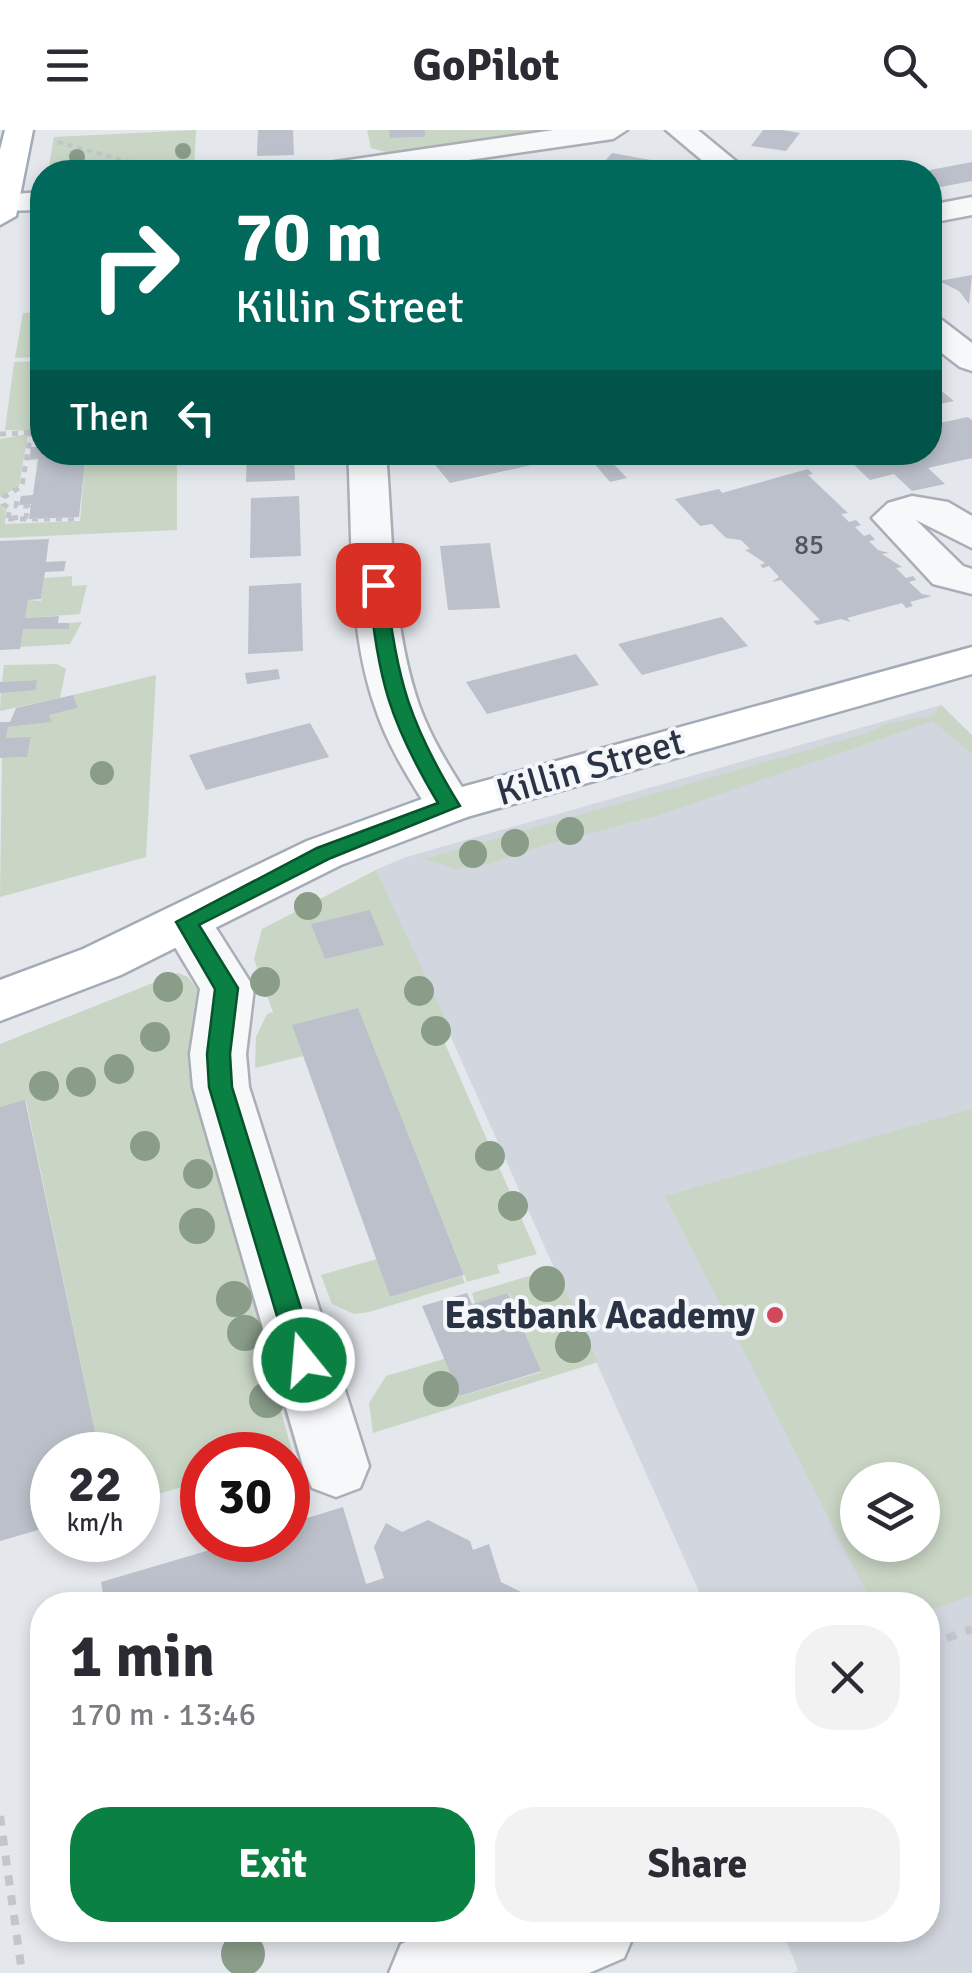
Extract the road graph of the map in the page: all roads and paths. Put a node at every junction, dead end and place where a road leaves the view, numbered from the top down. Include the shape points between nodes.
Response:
1 (613, 130) edge
2 (680, 130) edge
3 (18, 136) edge
4 (342, 138) dead end
5 (123, 160) edge
6 (340, 160) edge
7 (417, 160) edge
8 (719, 160) edge
9 (30, 203) edge
10 (972, 206) edge
11 (2, 210) edge
12 (942, 212) edge
13 (942, 336) edge
14 (972, 360) edge
15 (30, 432) edge
16 (0, 434) edge
17 (30, 438) edge
18 (368, 465) edge
19 (2, 501) edge
20 (8, 518) junction
21 (79, 519) dead end
22 (972, 536) edge
23 (972, 582) edge
24 (972, 660) edge
25 (450, 806) junction
26 (186, 922) junction
27 (0, 1000) edge
28 (336, 1466) dead end
29 (972, 1630) edge
30 (940, 1642) edge
31 (0, 1816) edge
32 (586, 1947) edge
33 (22, 1973) edge
34 (430, 1973) edge

1 - 7 street
2 - 8 street
3 - 5 path
3 - 11 main road
4 - 6 street
9 - 11 street
10 - 12 street
13 - 14 street
15 - 16 path
17 - 19 path via 22,486
18 - 25 street via 388,674 408,735
19 - 20 path
19 - 20 path via 28,506 26,517
20 - 21 path
22 - 23 street via 937,512 905,510 892,518 948,575
24 - 25 main road, Killin Street
25 - 26 main road, Killin Street via 324,853
26 - 27 main road, Killin Street
26 - 28 street via 226,988 221,1087
29 - 30 path
31 - 33 path
32 - 34 street via 506,1944

